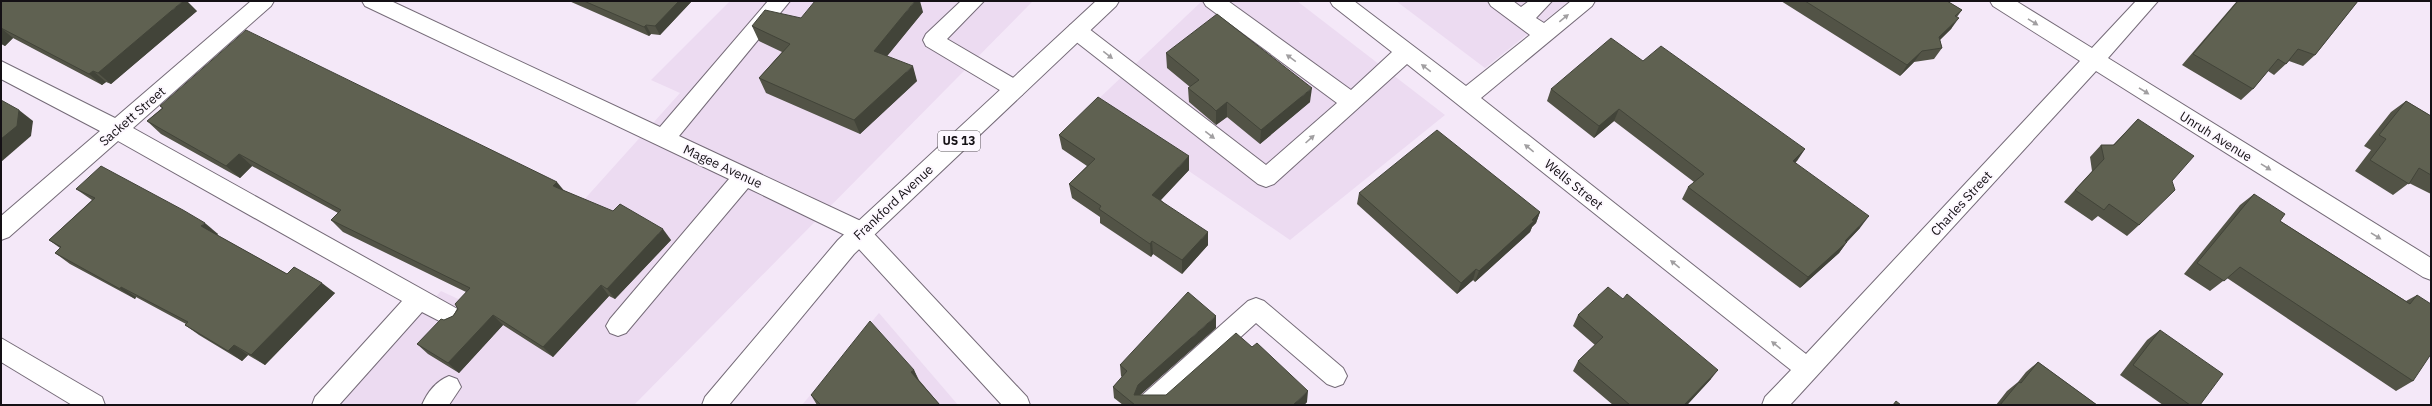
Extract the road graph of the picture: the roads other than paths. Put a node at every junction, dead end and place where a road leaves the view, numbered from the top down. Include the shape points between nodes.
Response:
1 (264, 1) edge
2 (372, 1) edge
3 (780, 1) edge
4 (974, 1) edge
5 (1109, 1) edge
6 (1213, 1) edge
7 (1340, 1) edge
8 (1498, 1) edge
9 (1542, 1) edge
10 (1585, 1) edge
11 (2000, 1) edge
12 (2148, 1) edge
13 (1522, 18) junction
14 (1077, 32) junction
15 (1544, 34) junction
16 (1406, 52) junction
17 (2093, 60) junction
18 (1, 70) edge
19 (1015, 89) junction
20 (1466, 98) junction
21 (1352, 102) junction
22 (116, 129) junction
23 (664, 138) junction
24 (745, 176) junction
25 (1, 230) edge
26 (860, 233) junction
27 (2431, 270) edge
28 (419, 299) junction
29 (455, 319) edge
30 (618, 326) dead end
31 (1, 349) edge
32 (1807, 369) junction
33 (1336, 376) dead end
34 (449, 387) dead end
35 (1007, 401) edge
36 (93, 405) edge
37 (324, 405) edge
38 (434, 405) edge
39 (714, 405) edge
40 (1149, 405) edge
41 (1774, 405) edge

1 - 22 street, Sackett Street
2 - 23 street, Magee Avenue
3 - 23 street
4 - 19 street via 933,40
5 - 14 street, Frankford Avenue / US 13
21 -> 6 street
7 - 16 street, Wells Street
8 - 13 street
9 - 13 street
15 -> 10 street
11 -> 17 street, Unruh Avenue
12 - 17 street, Charles Street
13 - 15 street
14 - 19 street, Frankford Avenue / US 13
14 -> 21 street via 1266,178
15 - 20 street
20 -> 16 street, Wells Street
16 - 21 street
17 -> 27 street, Unruh Avenue
17 - 32 street, Charles Street
18 - 22 street
19 - 26 street, Frankford Avenue / US 13
32 -> 20 street, Wells Street
22 - 25 street, Sackett Street
22 - 28 street
23 - 24 street, Magee Avenue
24 - 26 street, Magee Avenue via 849,225
24 - 30 street
26 - 35 street, Magee Avenue
26 - 39 street, Frankford Avenue / US 13
28 - 29 street
28 - 37 street
31 - 36 street
32 - 41 street, Charles Street
33 - 40 street via 1256,308
34 - 38 street

